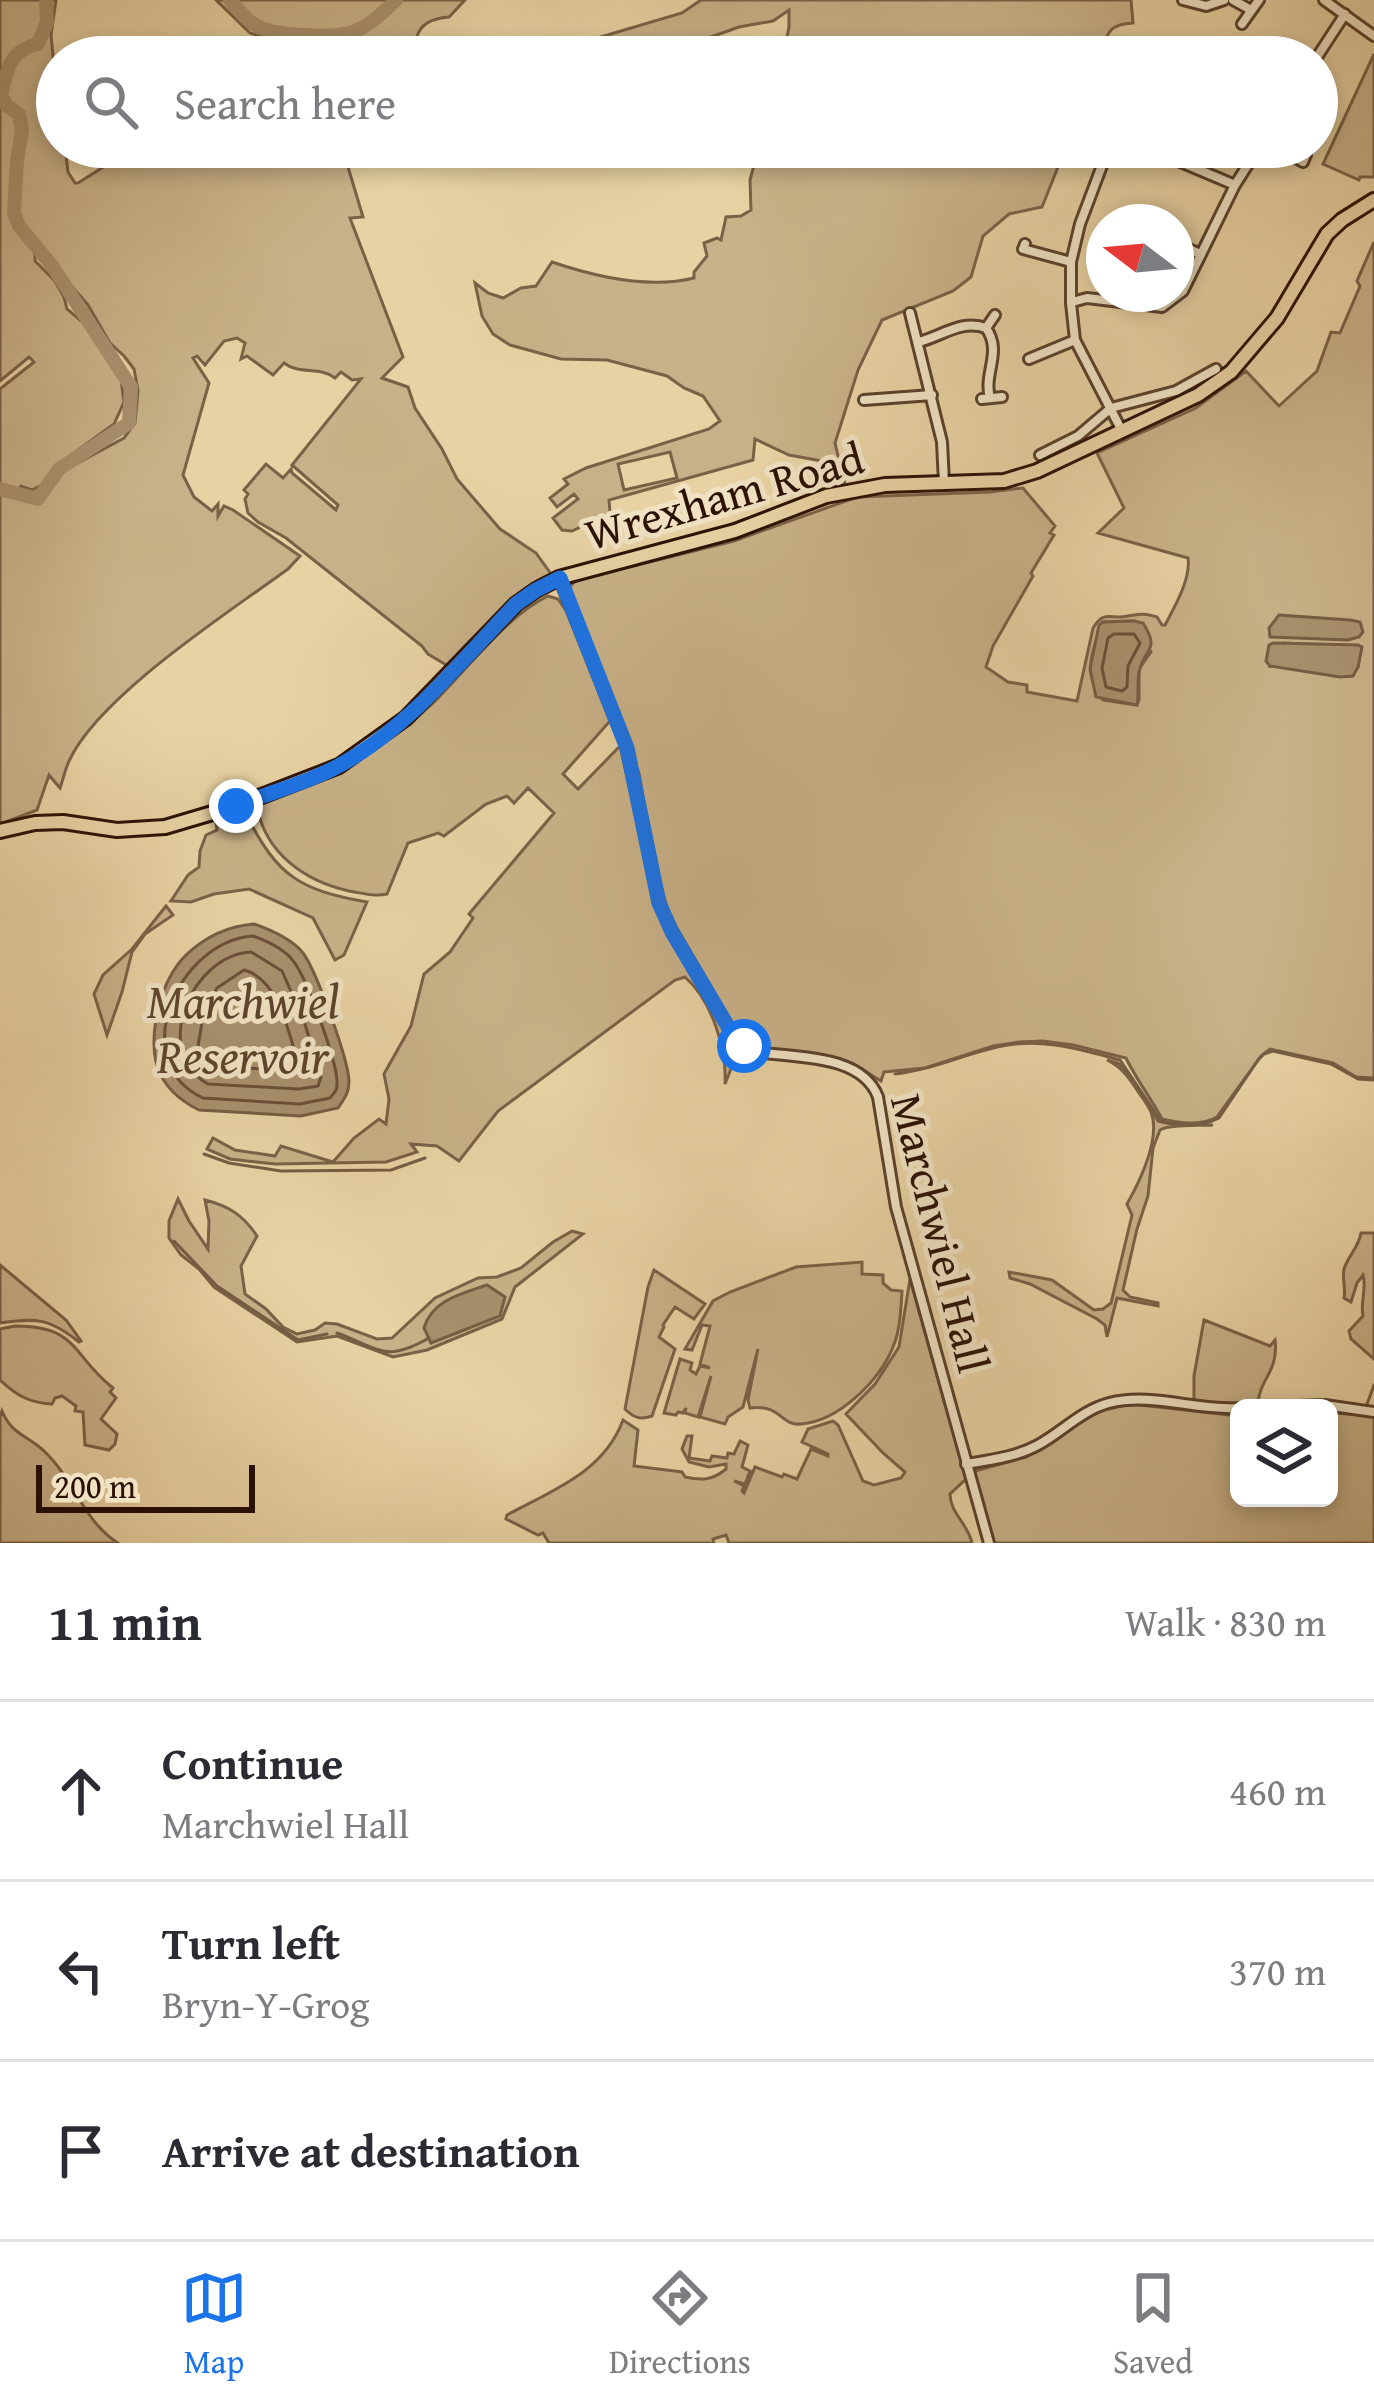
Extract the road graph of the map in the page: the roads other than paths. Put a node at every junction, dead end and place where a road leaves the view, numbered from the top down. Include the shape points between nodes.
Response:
1 (1183, 0) edge
2 (1228, 0) edge
3 (1258, 0) edge
4 (1324, 0) edge
5 (1251, 10) junction
6 (1345, 14) junction
7 (1242, 24) dead end
8 (1372, 30) edge
9 (1331, 36) edge
10 (1101, 168) edge
11 (1195, 168) edge
12 (1246, 168) edge
13 (1235, 185) junction
14 (1374, 200) edge
15 (1023, 249) dead end
16 (1194, 251) edge
17 (1200, 254) junction
18 (1071, 262) junction
19 (1071, 303) junction
20 (910, 313) dead end
21 (995, 315) dead end
22 (986, 328) junction
23 (1075, 340) junction
24 (919, 342) junction
25 (1034, 353) dead end
26 (1209, 370) dead end
27 (932, 395) junction
28 (1001, 397) dead end
29 (864, 400) dead end
30 (1111, 408) junction
31 (1122, 431) junction
32 (1040, 455) dead end
33 (945, 484) junction
34 (560, 578) junction
35 (0, 831) edge
36 (1230, 1407) edge
37 (1338, 1407) edge
38 (1374, 1412) edge
39 (966, 1464) junction
40 (989, 1543) edge

1 - 2 street
2 - 5 street
3 - 5 street
4 - 6 street
5 - 7 street
6 - 8 street
6 - 9 street
10 - 18 street
11 - 13 street
12 - 13 street
13 - 17 street
14 - 31 main road, Wrexham Road via 1328,233 1277,318 1231,373
15 - 18 street
16 - 17 street
17 - 19 street via 1183,291 1162,307
18 - 19 street
19 - 23 street
20 - 24 street
21 - 22 street
22 - 24 street via 964,325
22 - 28 street via 995,349 986,399
23 - 25 street
23 - 30 street
24 - 27 street
26 - 30 street via 1176,391
27 - 29 street
27 - 33 street
30 - 31 street
30 - 32 street
31 - 33 main road, Wrexham Road via 1004,481
33 - 34 main road, Wrexham Road via 826,496 735,531
34 - 35 main road, Wrexham Road via 516,604 406,718 339,766 165,827 63,822
34 - 39 street, Marchwiel Hall via 627,748 659,903 730,1030 757,1052 847,1065 873,1084 896,1207
36 - 39 street via 1109,1402 1034,1448
37 - 38 street
39 - 40 street, Marchwiel Hall

